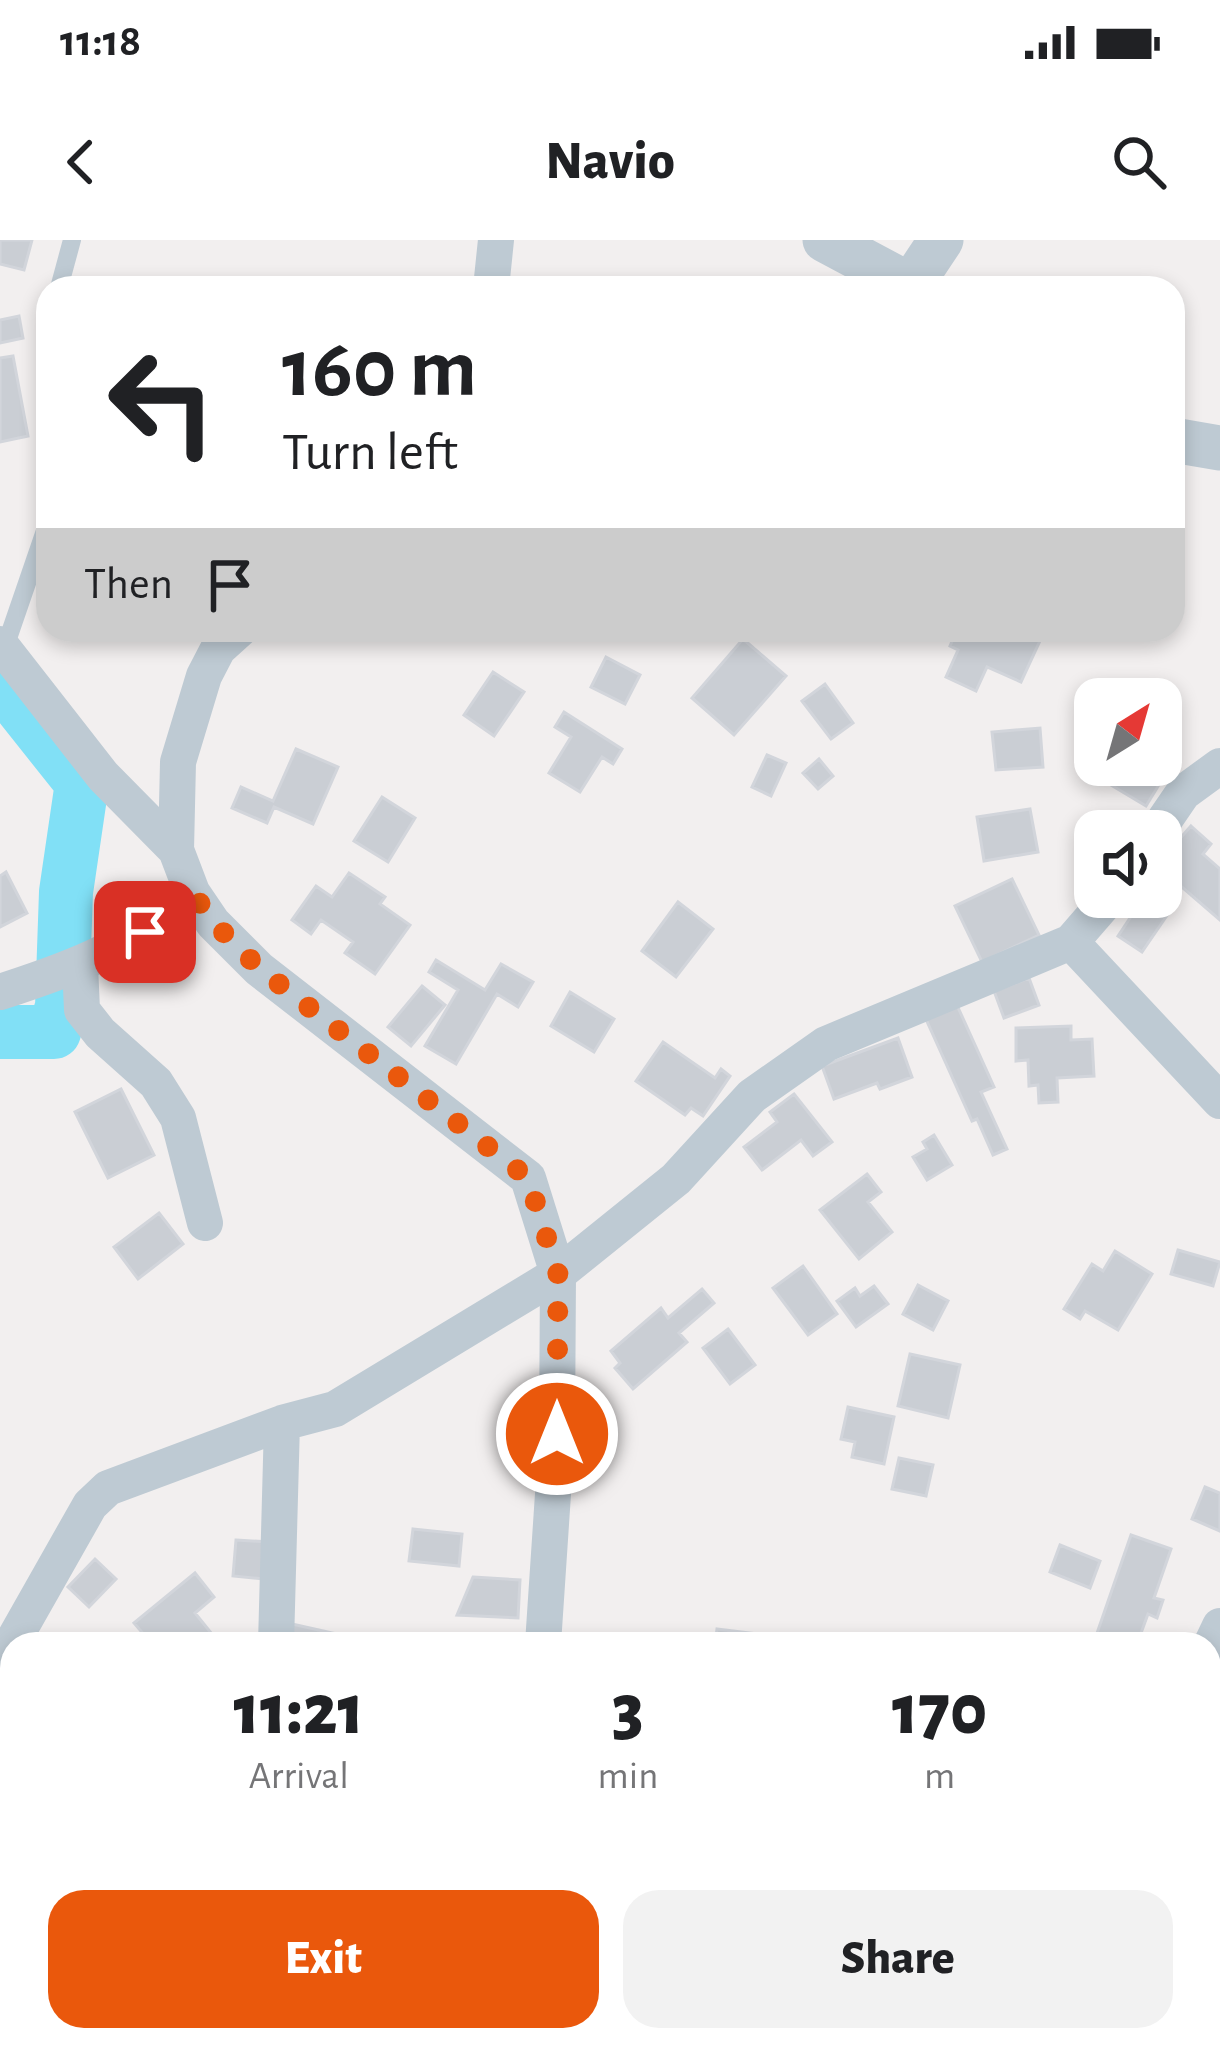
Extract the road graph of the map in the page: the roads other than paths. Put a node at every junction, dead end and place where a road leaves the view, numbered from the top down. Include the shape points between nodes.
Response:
1 (72, 240) edge
2 (496, 240) edge
3 (825, 240) edge
4 (941, 240) edge
5 (62, 276) edge
6 (492, 276) edge
7 (894, 276) edge
8 (919, 276) edge
9 (1185, 442) edge
10 (1220, 448) edge
11 (36, 555) edge
12 (226, 642) edge
13 (2, 647) edge
14 (1220, 766) edge
15 (1172, 810) edge
16 (176, 850) junction
17 (192, 892) junction
18 (1092, 918) edge
19 (1071, 942) junction
20 (67, 970) junction
21 (0, 992) edge
22 (1220, 1101) edge
23 (205, 1223) dead end
24 (558, 1274) junction
25 (282, 1423) junction
26 (18, 1632) edge
27 (276, 1632) edge
28 (545, 1632) edge

1 - 5 lane
2 - 6 street
3 - 7 street
4 - 8 street
9 - 10 street
11 - 13 lane
12 - 16 street via 204,676 178,762
13 - 16 street via 103,776
14 - 15 street
16 - 17 street
17 - 20 street via 145,932
17 - 24 street via 260,969 528,1178
18 - 19 street
19 - 22 street
19 - 24 street via 826,1044 752,1096 676,1179
20 - 21 street
20 - 23 street via 82,1010 156,1083 178,1118
24 - 25 street via 335,1409
24 - 28 street
25 - 26 street via 108,1488 90,1505
25 - 27 street

